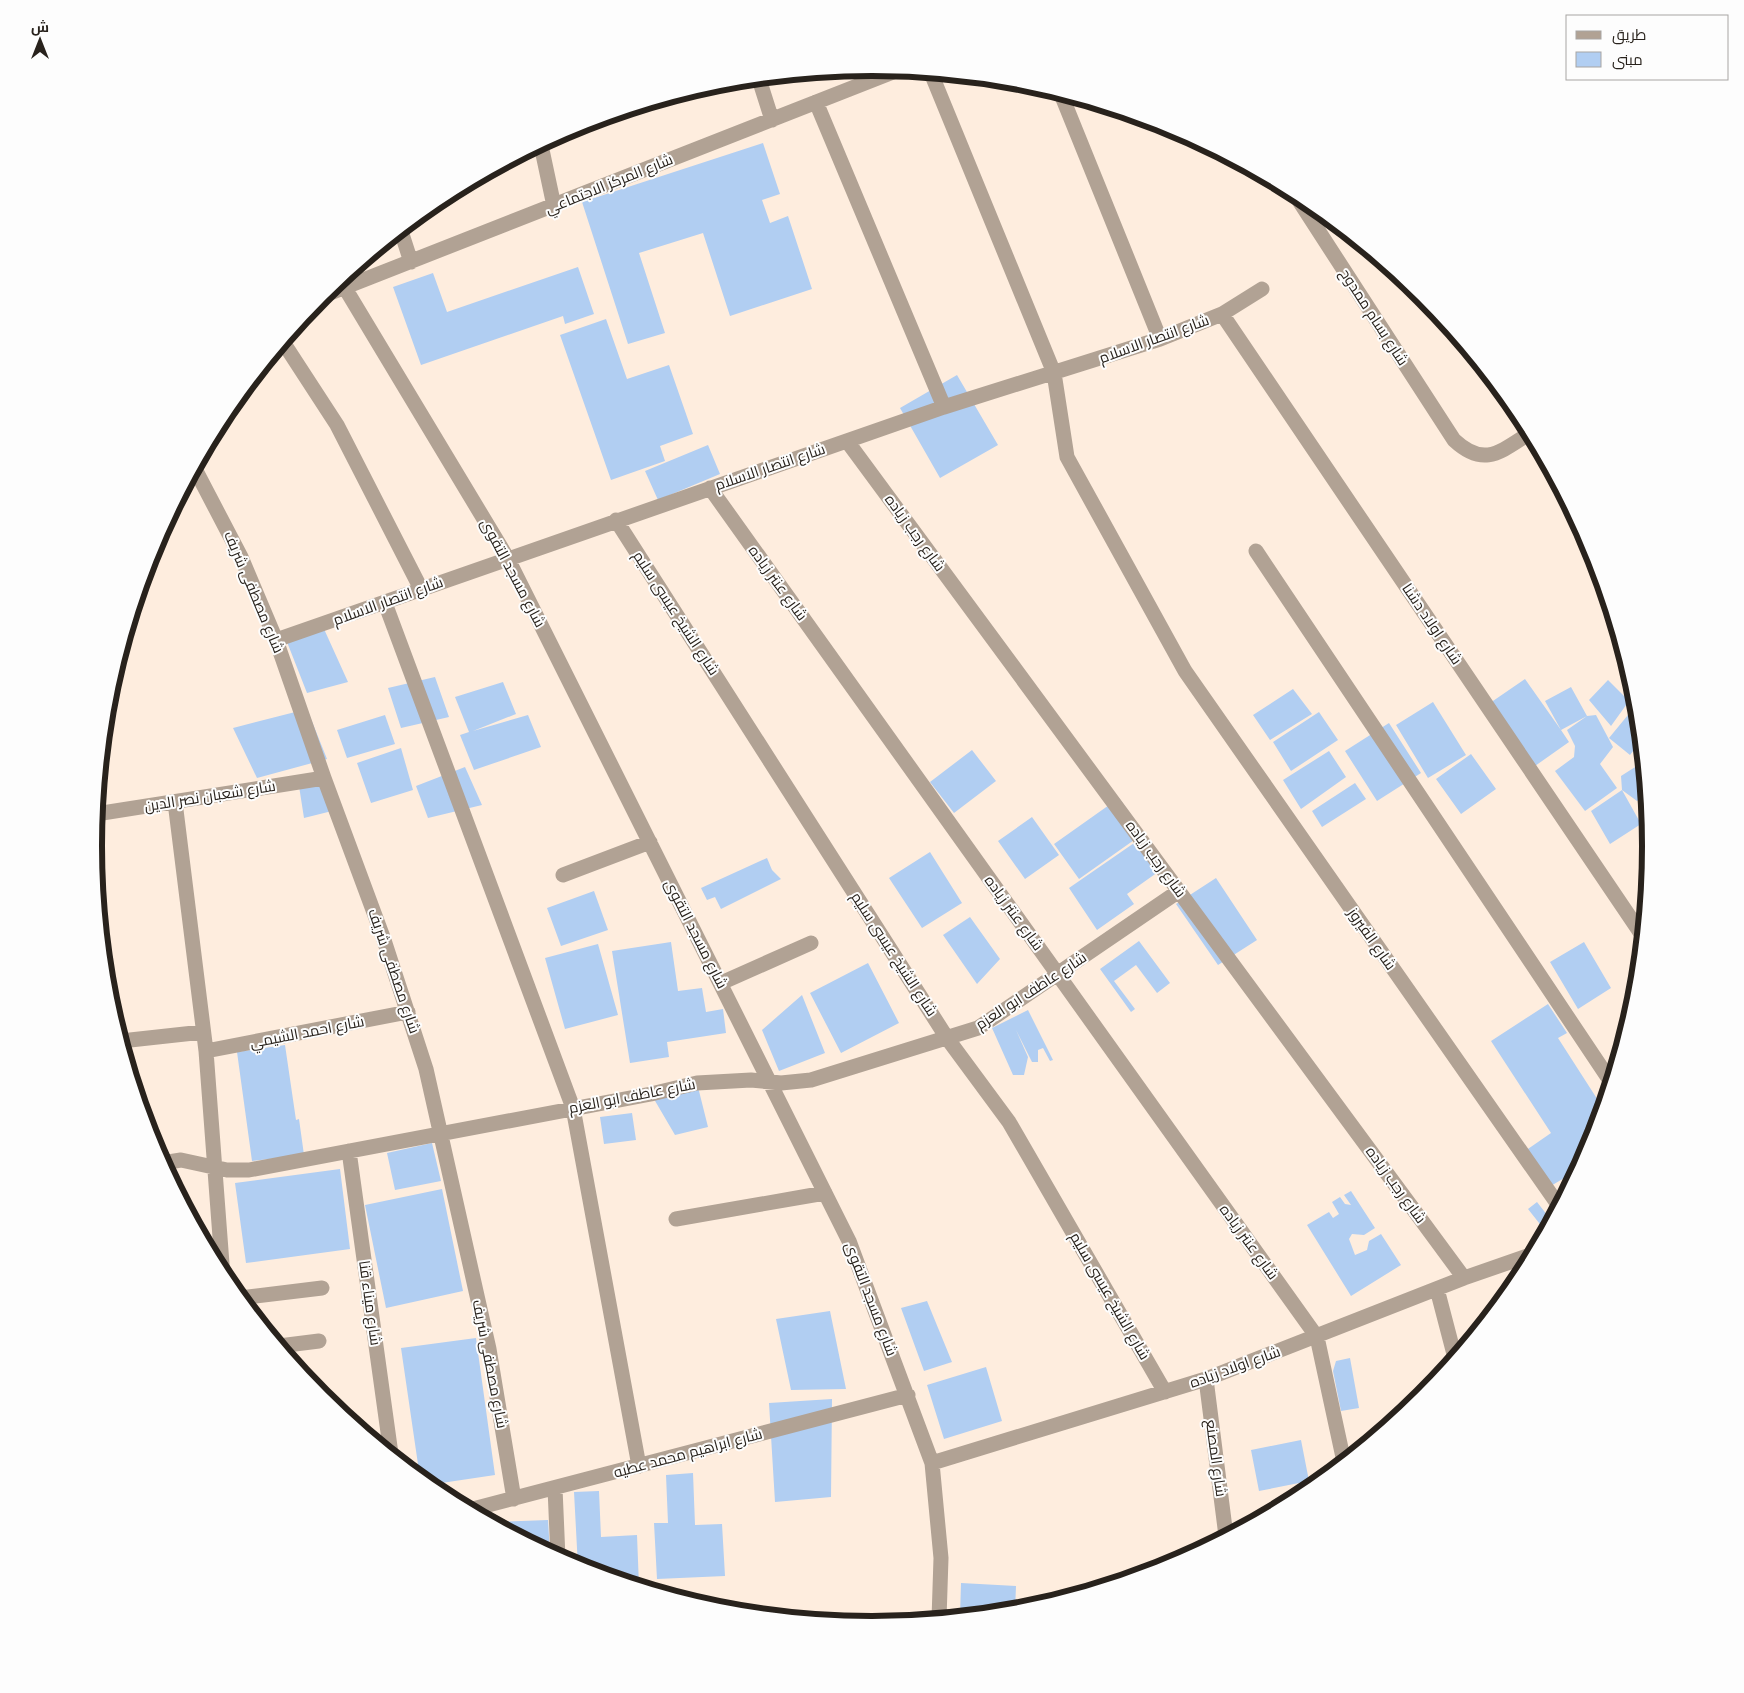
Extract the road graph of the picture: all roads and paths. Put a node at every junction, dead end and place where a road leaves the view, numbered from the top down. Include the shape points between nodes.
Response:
1 (877, 76) edge
2 (934, 79) edge
3 (761, 85) edge
4 (1064, 100) edge
5 (816, 102) junction
6 (772, 120) junction
7 (542, 151) edge
8 (554, 206) junction
9 (1304, 209) edge
10 (402, 236) edge
11 (410, 262) junction
12 (344, 288) junction
13 (340, 289) edge
14 (1262, 289) dead end
15 (1222, 314) junction
16 (1160, 339) junction
17 (286, 347) edge
18 (1054, 373) junction
19 (944, 407) junction
20 (1524, 437) edge
21 (847, 441) junction
22 (198, 474) edge
23 (710, 488) junction
24 (616, 520) junction
25 (1256, 552) dead end
26 (508, 559) junction
27 (421, 589) junction
28 (385, 603) junction
29 (276, 640) junction
30 (324, 778) junction
31 (175, 802) junction
32 (103, 813) edge
33 (650, 842) junction
34 (563, 875) dead end
35 (1179, 891) junction
36 (1638, 929) edge
37 (811, 943) dead end
38 (1058, 974) junction
39 (721, 983) junction
40 (408, 1012) junction
41 (203, 1032) junction
42 (947, 1038) junction
43 (127, 1040) edge
44 (206, 1051) junction
45 (1607, 1076) edge
46 (770, 1082) junction
47 (573, 1108) junction
48 (441, 1133) junction
49 (349, 1151) junction
50 (170, 1162) edge
51 (215, 1168) junction
52 (825, 1192) junction
53 (1556, 1201) edge
54 (676, 1219) dead end
55 (222, 1258) edge
56 (1523, 1258) edge
57 (1464, 1278) junction
58 (322, 1288) dead end
59 (1436, 1289) junction
60 (248, 1297) edge
61 (1317, 1337) junction
62 (319, 1340) dead end
63 (286, 1345) edge
64 (1453, 1351) edge
65 (1206, 1379) junction
66 (1165, 1392) junction
67 (908, 1395) junction
68 (390, 1447) edge
69 (1343, 1457) edge
70 (932, 1463) junction
71 (639, 1466) junction
72 (555, 1488) junction
73 (514, 1498) junction
74 (477, 1508) edge
75 (1225, 1531) edge
76 (558, 1549) edge
77 (939, 1613) edge

1 - 5 street, شارع المركز الاجتماعي
2 - 18 street, شارع الفيروز
3 - 6 street
4 - 16 street
5 - 6 street, شارع المركز الاجتماعي
5 - 19 street
6 - 8 street, شارع المركز الاجتماعي
7 - 8 street
8 - 11 street, شارع المركز الاجتماعي
9 - 20 street, شارع بسام ممدوح via 1454,440 1467,453 1477,456 1504,449
10 - 11 street
11 - 12 street, شارع المركز الاجتماعي
12 - 13 street, شارع المركز الاجتماعي
12 - 26 street, شارع مسجد التقوى
14 - 15 street, شارع انتصار الاسلام
15 - 16 street, شارع انتصار الاسلام
15 - 36 street, شارع اولاد دشنا
16 - 18 street, شارع انتصار الاسلام
17 - 27 street via 337,425
18 - 19 street, شارع انتصار الاسلام
18 - 53 street, شارع الفيروز via 1067,456 1185,671
19 - 21 street, شارع انتصار الاسلام
21 - 23 street, شارع انتصار الاسلام
21 - 35 street, شارع رجب زياده
22 - 29 street, شارع مصطفى شريف via 241,557
23 - 24 street, شارع انتصار الاسلام
23 - 38 street, شارع عنتر زياده
24 - 26 street, شارع انتصار الاسلام
24 - 42 street, شارع الشيخ عيسى سليم
25 - 45 street
26 - 27 street, شارع انتصار الاسلام
26 - 33 street, شارع مسجد التقوى
27 - 28 street, شارع انتصار الاسلام
28 - 29 street, شارع انتصار الاسلام
28 - 47 street
29 - 30 street, شارع مصطفى شريف
30 - 31 street, شارع شعبان نصر الدين
30 - 40 street, شارع مصطفى شريف
31 - 32 street, شارع شعبان نصر الدين
31 - 41 street
33 - 34 street
33 - 39 street, شارع مسجد التقوى
35 - 38 street, شارع عاطف ابو العزم
35 - 57 street, شارع رجب زياده
37 - 39 street
38 - 42 street, شارع عاطف ابو العزم via 978,1028
38 - 61 street, شارع عنتر زياده
39 - 46 street, شارع مسجد التقوى
40 - 44 street, شارع احمد الشيمي
40 - 48 street, شارع مصطفى شريف via 426,1068
41 - 43 street
41 - 44 street
42 - 46 street, شارع عاطف ابو العزم via 811,1080
42 - 66 street, شارع الشيخ عيسى سليم via 1010,1122
44 - 51 street
46 - 47 street, شارع عاطف ابو العزم via 697,1082
46 - 52 street, شارع مسجد التقوى
47 - 48 street, شارع عاطف ابو العزم
47 - 71 street
48 - 49 street, شارع عاطف ابو العزم
48 - 73 street, شارع مصطفى شريف via 489,1350
49 - 51 street, شارع عاطف ابو العزم via 249,1170
49 - 68 street, شارع ميناء قنا
50 - 51 street, شارع عاطف ابو العزم via 181,1160
51 - 55 street
52 - 54 street
52 - 67 street, شارع مسجد التقوى via 849,1240
56 - 57 street, شارع اولاد زياده
57 - 59 street, شارع اولاد زياده
58 - 60 street
59 - 61 street, شارع اولاد زياده
59 - 64 street
61 - 65 street, شارع اولاد زياده
61 - 69 street
62 - 63 street
65 - 66 street, شارع اولاد زياده
65 - 75 street, شارع المصنع
66 - 70 street, شارع اولاد زياده
67 - 70 street, شارع مسجد التقوى
67 - 71 street, شارع ابراهيم محمد عطيه
70 - 77 street, شارع مسجد التقوى via 940,1558
71 - 72 street, شارع ابراهيم محمد عطيه
72 - 73 street, شارع ابراهيم محمد عطيه
72 - 76 street
73 - 74 street, شارع ابراهيم محمد عطيه

